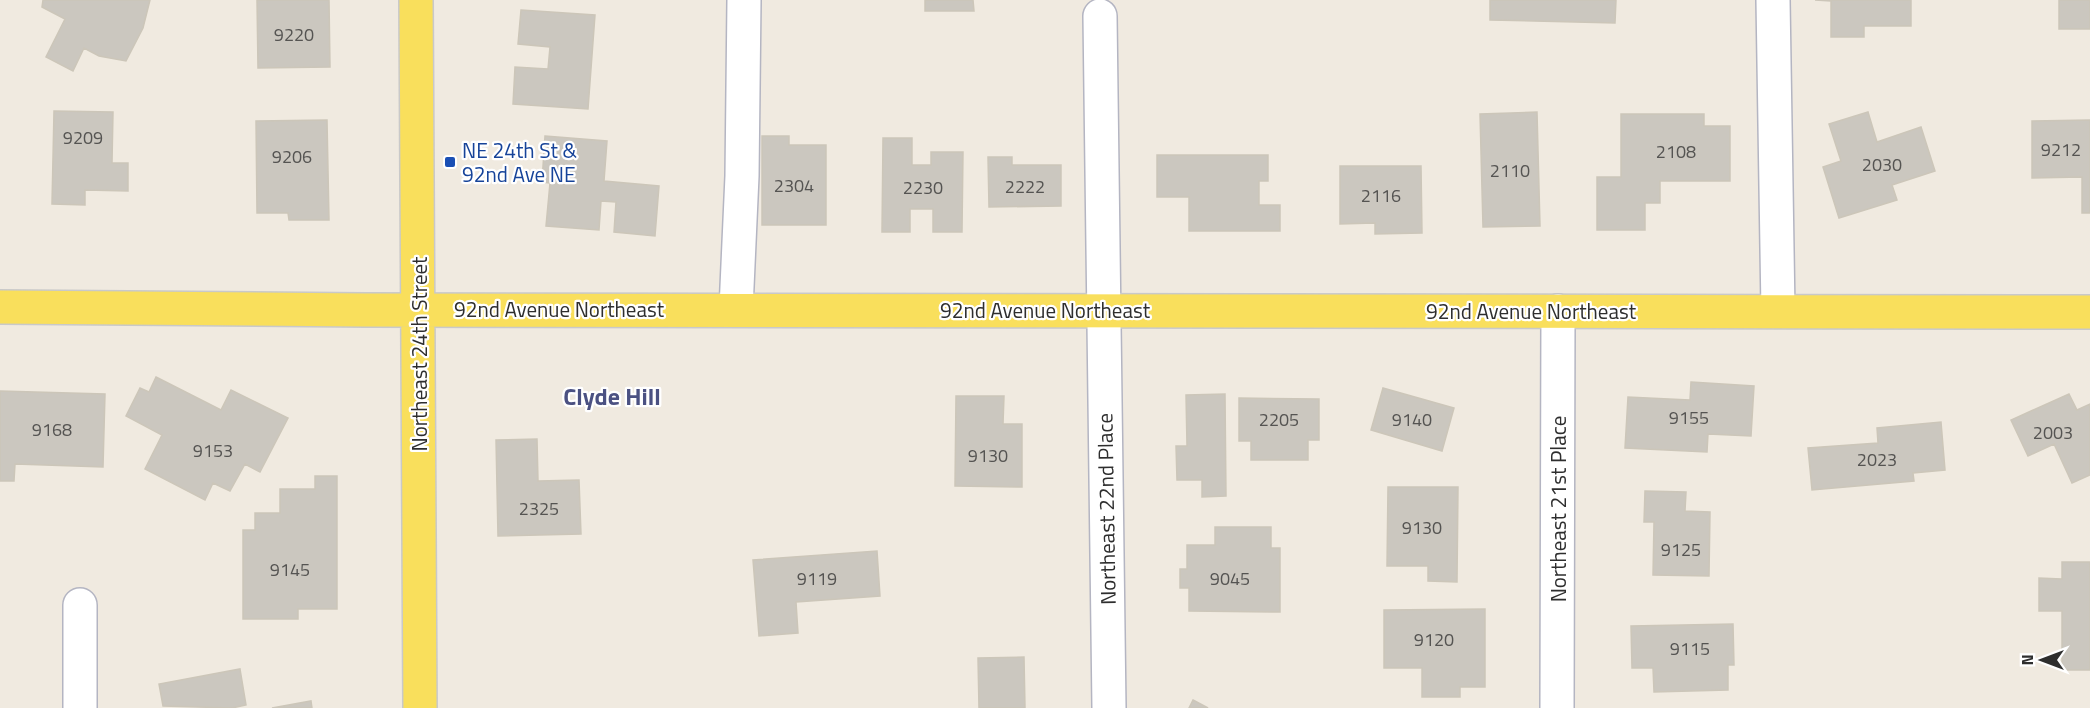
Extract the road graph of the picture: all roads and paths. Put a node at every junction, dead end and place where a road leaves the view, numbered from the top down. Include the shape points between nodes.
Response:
1 (416, 0) edge
2 (744, 0) edge
3 (1773, 0) edge
4 (1100, 16) dead end
5 (0, 307) edge
6 (418, 308) junction
7 (736, 309) junction
8 (1103, 310) junction
9 (1558, 311) junction
10 (1778, 311) junction
11 (2090, 312) edge
12 (80, 604) dead end
13 (80, 708) edge
14 (420, 708) edge
15 (1109, 708) edge
16 (1557, 708) edge

1 - 6 main road, Northeast 24th Street
2 - 7 street
3 - 10 street
4 - 8 street, Northeast 22nd Place
5 - 6 main road, 92nd Avenue Northeast
6 - 7 main road, 92nd Avenue Northeast
6 - 14 main road, Northeast 24th Street
7 - 8 main road, 92nd Avenue Northeast
8 - 9 main road, 92nd Avenue Northeast
8 - 15 street, Northeast 22nd Place
9 - 10 main road, 92nd Avenue Northeast
9 - 16 street, Northeast 21st Place
10 - 11 main road, 92nd Avenue Northeast
12 - 13 street

